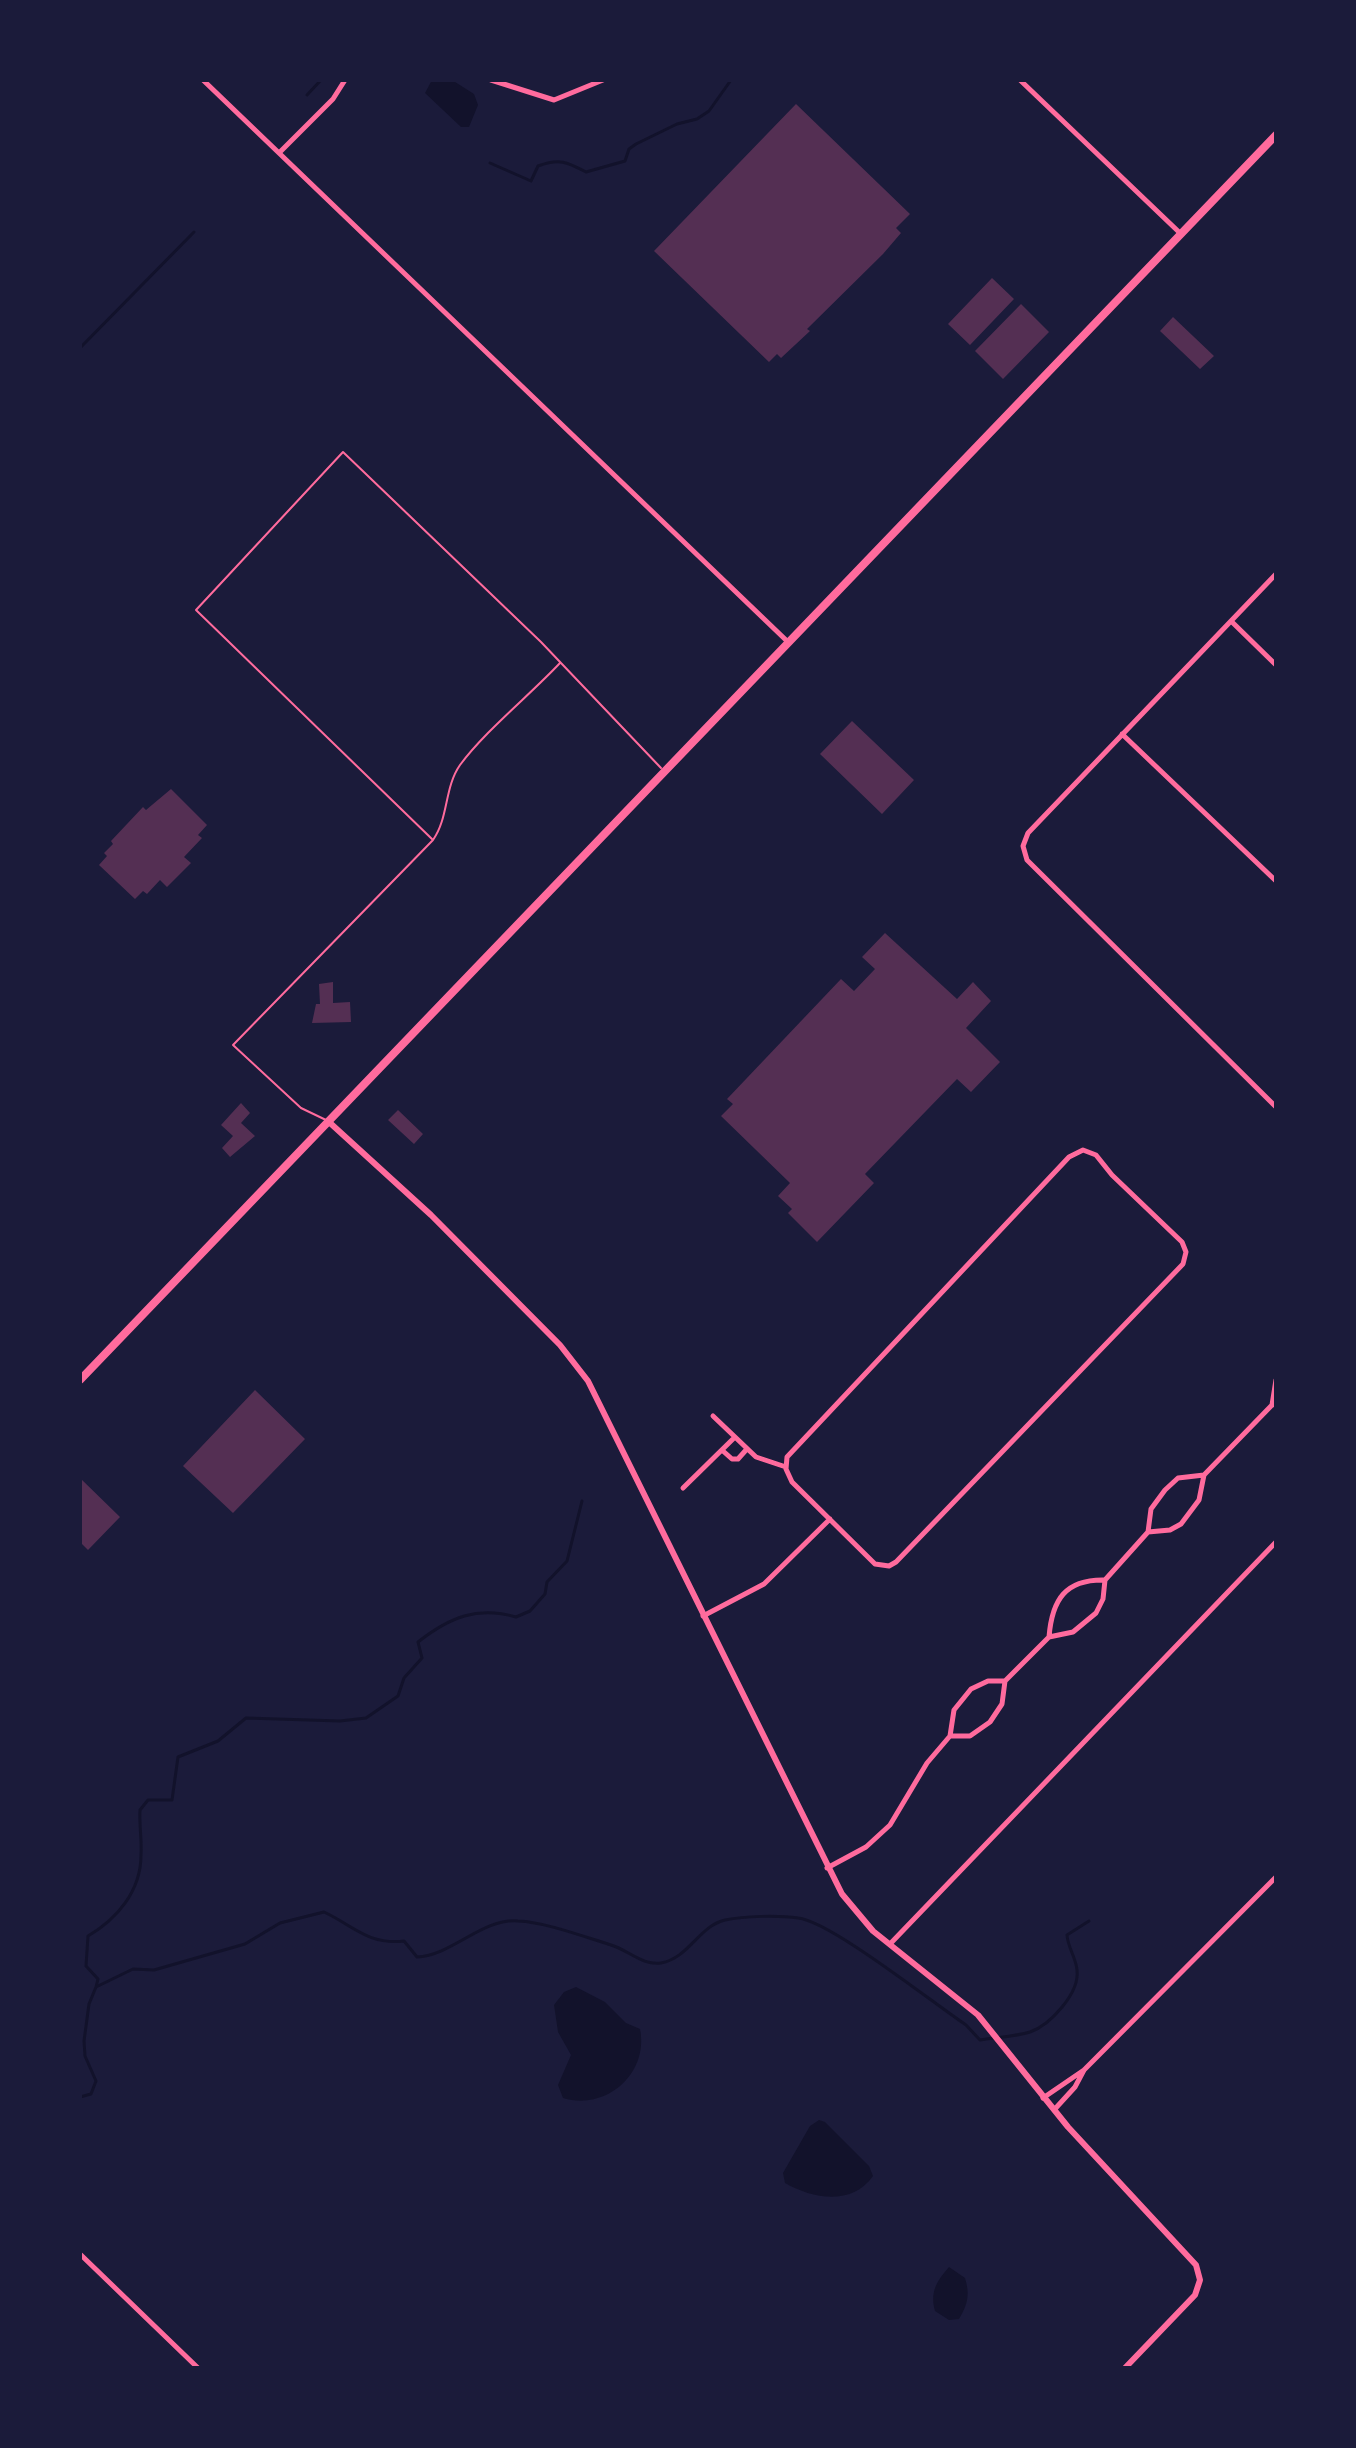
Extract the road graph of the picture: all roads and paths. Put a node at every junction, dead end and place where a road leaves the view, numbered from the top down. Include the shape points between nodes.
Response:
1 (203, 80) edge
2 (345, 80) edge
3 (491, 80) edge
4 (603, 80) edge
5 (1020, 80) edge
6 (1276, 135) edge
7 (279, 153) junction
8 (1181, 234) junction
9 (1276, 574) edge
10 (1231, 621) junction
11 (789, 643) junction
12 (561, 663) junction
13 (1276, 665) edge
14 (1122, 734) junction
15 (665, 772) junction
16 (433, 840) junction
17 (1276, 881) edge
18 (1276, 1107) edge
19 (329, 1122) junction
20 (80, 1380) edge
21 (1276, 1380) edge
22 (1274, 1405) edge
23 (713, 1416) dead end
24 (734, 1438) junction
25 (746, 1450) junction
26 (723, 1451) junction
27 (786, 1467) junction
28 (1204, 1475) junction
29 (683, 1488) dead end
30 (830, 1519) junction
31 (1148, 1532) junction
32 (1276, 1542) edge
33 (1105, 1580) junction
34 (702, 1617) junction
35 (1049, 1637) junction
36 (1005, 1681) junction
37 (950, 1736) junction
38 (827, 1868) junction
39 (1276, 1877) edge
40 (890, 1944) junction
41 (1084, 2070) junction
42 (1043, 2098) junction
43 (1054, 2110) junction
44 (81, 2255) edge
45 (198, 2368) edge
46 (1125, 2368) edge

1 - 7 street
2 - 7 street
3 - 4 street via 554,100
5 - 8 street
6 - 8 main road
7 - 11 street
8 - 11 main road
9 - 10 street
10 - 13 street
10 - 14 street
11 - 15 main road
12 - 15 lane
12 - 16 lane via 461,765
12 - 16 lane via 343,452 196,610
14 - 17 street
14 - 18 street via 1028,833 1023,846 1027,860
15 - 19 main road
16 - 19 lane via 233,1045 301,1108
19 - 20 main road
19 - 34 street via 431,1215 575,1363 599,1399
21 - 22 street
22 - 28 street
23 - 24 street
24 - 25 street
24 - 26 street
25 - 26 street via 738,1459
25 - 27 street via 773,1466
26 - 29 street
27 - 30 street via 792,1482
27 - 30 street via 790,1451 1073,1153 1096,1155 1182,1242 1183,1264 896,1562 875,1564
28 - 31 street via 1199,1500 1181,1524
28 - 31 street via 1178,1478 1165,1490 1151,1509
30 - 34 street via 764,1584
31 - 33 street
32 - 40 street
33 - 35 street via 1096,1613 1078,1629
33 - 35 street via 1075,1584 1051,1611
34 - 38 street
35 - 36 street
36 - 37 street via 971,1689 954,1710
36 - 37 street via 1002,1704 990,1722 970,1736
37 - 38 street via 890,1825 866,1847
38 - 40 street via 858,1915
39 - 41 street
40 - 42 street via 978,2015
41 - 42 street
41 - 43 street
42 - 43 street
43 - 46 street via 1186,2252 1200,2280 1195,2295
44 - 45 street

